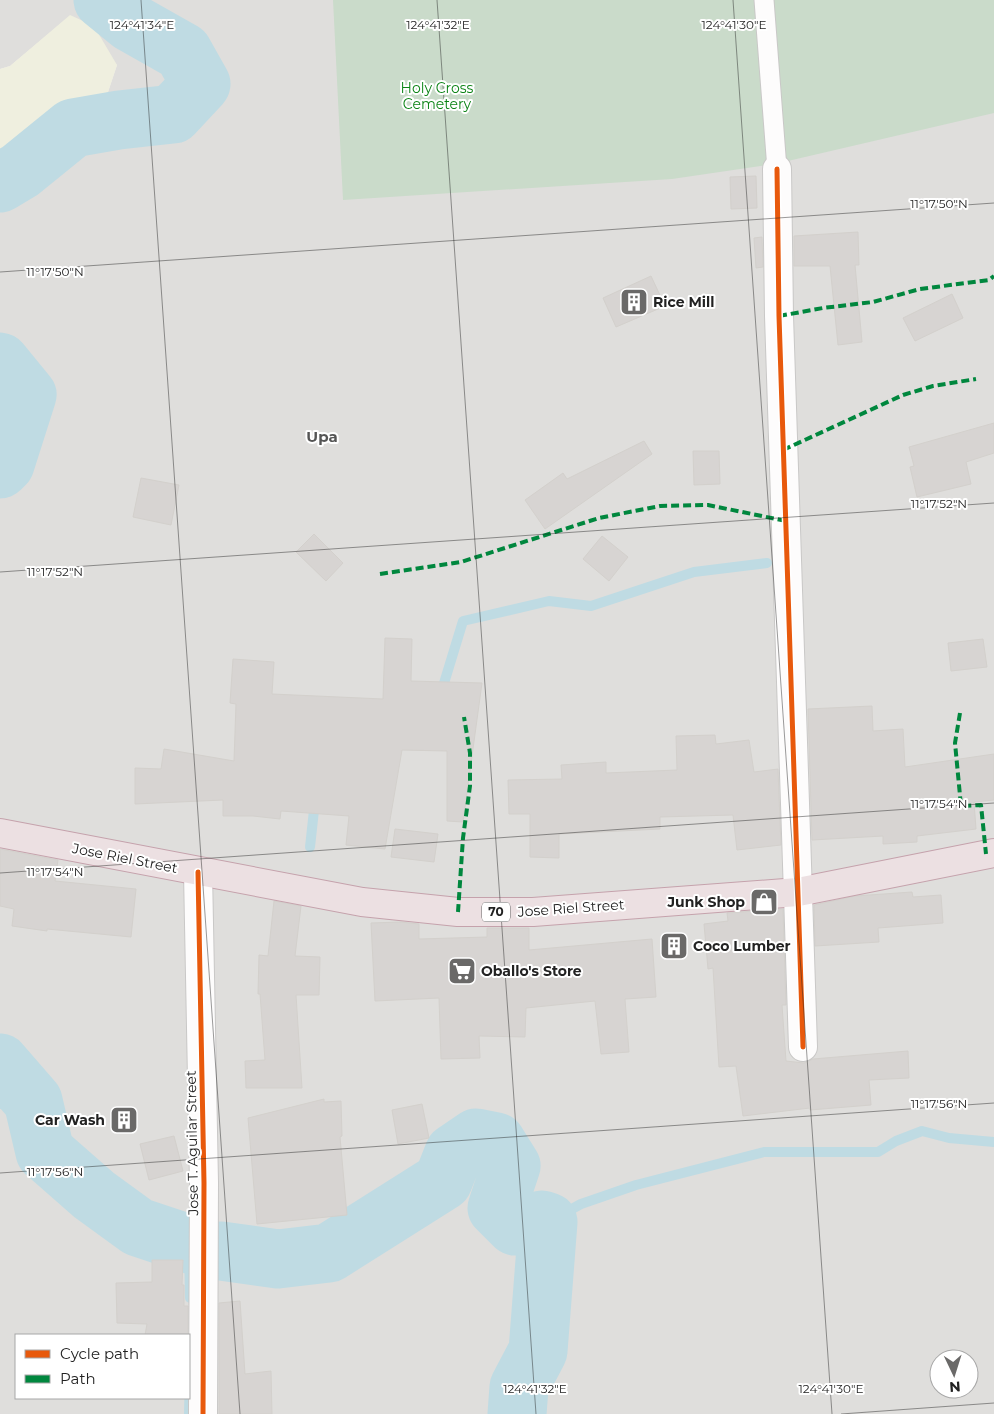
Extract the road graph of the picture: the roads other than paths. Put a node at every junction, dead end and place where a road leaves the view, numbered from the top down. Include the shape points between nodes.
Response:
1 (764, 0) edge
2 (777, 169) joint
3 (0, 833) edge
4 (994, 853) edge
5 (198, 872) junction
6 (798, 892) junction
7 (803, 1048) dead end
8 (203, 1414) edge

1 - 2 lane
2 - 6 street
3 - 5 highway, Jose Riel Street / 70
4 - 6 highway, Jose Riel Street / 70
5 - 6 highway, Jose Riel Street / 70 via 362,902 458,912 533,912
5 - 8 street, Jose T. Aguilar Street via 204,1183
6 - 7 street

